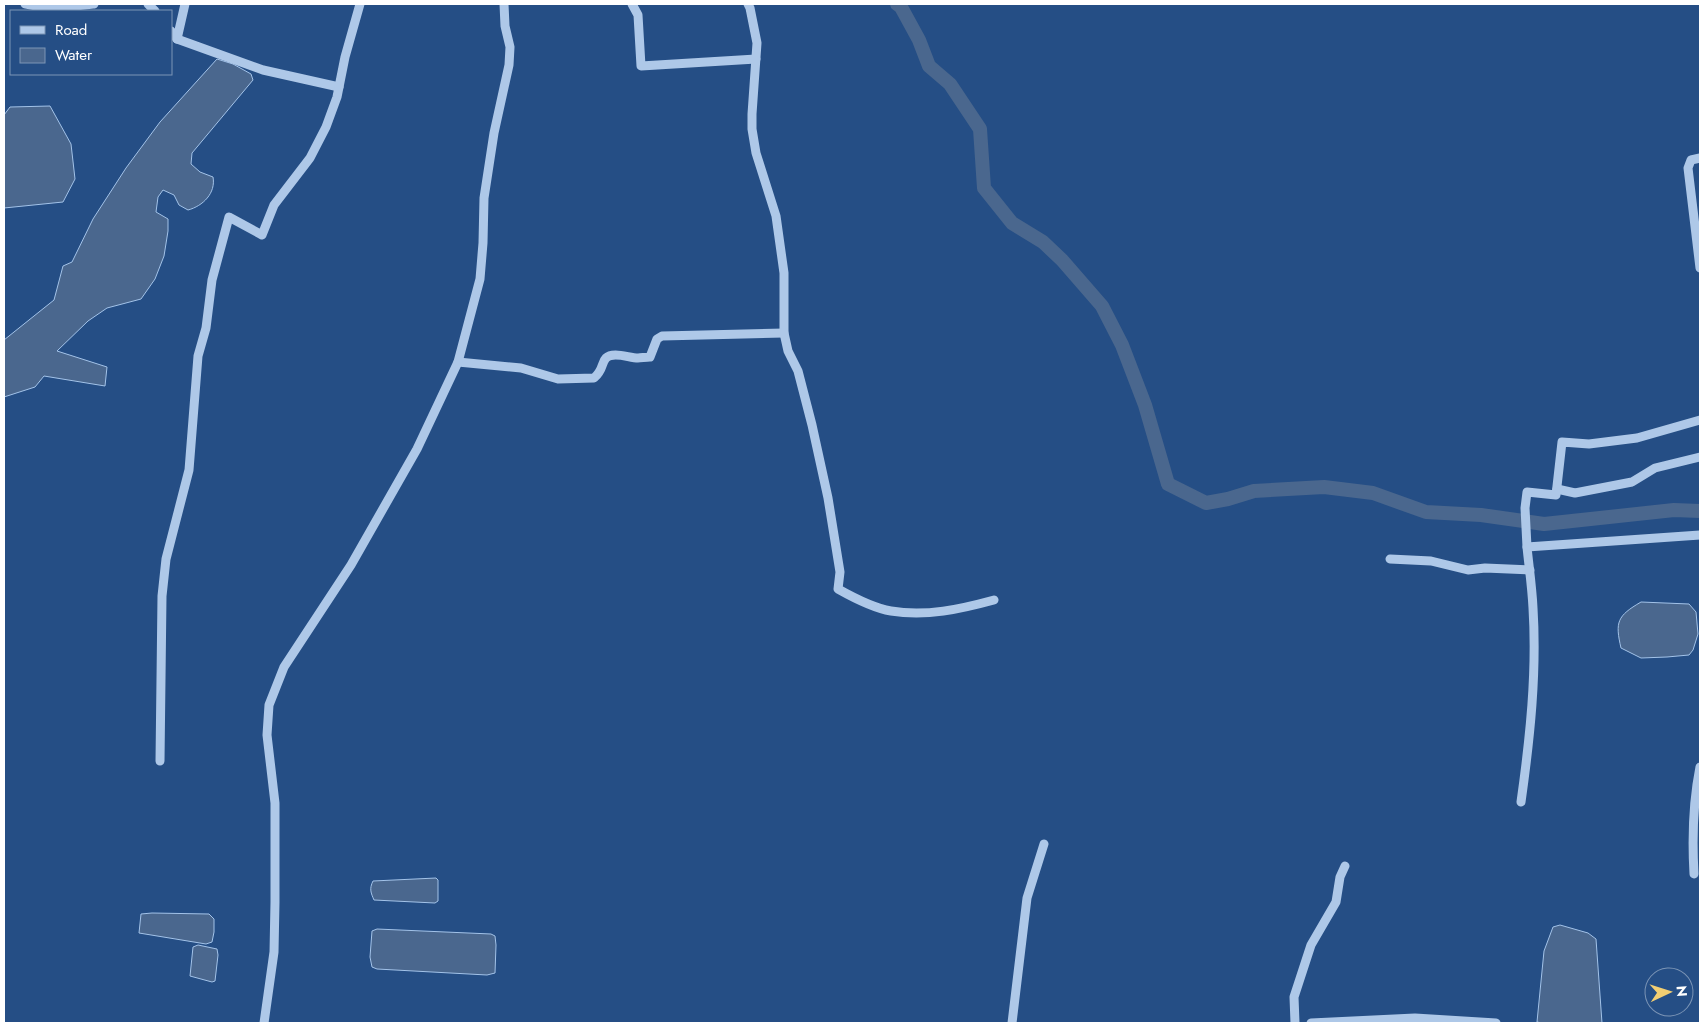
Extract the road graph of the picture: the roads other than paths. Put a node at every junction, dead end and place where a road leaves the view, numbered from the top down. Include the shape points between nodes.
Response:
1 (25, 4) edge
2 (94, 4) edge
3 (185, 4) edge
4 (360, 4) edge
5 (504, 4) edge
6 (632, 4) edge
7 (748, 4) edge
8 (174, 35) edge
9 (756, 59) junction
10 (339, 87) junction
11 (1700, 158) edge
12 (1700, 268) edge
13 (784, 333) junction
14 (458, 362) junction
15 (1700, 420) edge
16 (1700, 457) edge
17 (1557, 489) junction
18 (1700, 535) edge
19 (1527, 547) junction
20 (1390, 559) dead end
21 (1530, 570) junction
22 (994, 600) dead end
23 (160, 761) dead end
24 (1700, 767) edge
25 (1521, 802) dead end
26 (1044, 844) dead end
27 (1346, 866) dead end
28 (1694, 874) dead end
29 (264, 1023) edge
30 (1012, 1023) edge
31 (1295, 1023) edge
32 (1311, 1023) edge
33 (1496, 1023) edge

1 - 2 street via 62,8
3 - 8 street
4 - 10 street
5 - 14 street via 509,65 484,198 480,279
6 - 9 street via 638,14 641,66
7 - 9 street via 757,44
8 - 10 street via 263,70
9 - 13 street via 752,129 756,153 776,216 784,273
10 - 23 street via 326,127 310,158 274,205 262,235 229,217 214,271 206,328 198,356 189,470 166,559
11 - 12 street via 1691,160 1688,168
13 - 14 street via 662,336 657,339 650,357 608,356 601,372 594,378 558,379 521,368
13 - 22 street via 798,371 828,498 840,572 838,589 890,611 910,613 956,610
14 - 29 street via 418,449 351,565 284,668 269,705 267,735 275,803 275,912 274,952
15 - 17 street via 1636,438 1589,444 1562,442
16 - 17 street via 1655,468 1632,482 1575,493
17 - 19 street via 1556,495 1527,492
18 - 19 street
19 - 21 street
20 - 21 street via 1431,561 1468,570
21 - 25 street via 1533,687 1530,742
24 - 28 street via 1692,844
26 - 30 street via 1027,898
27 - 31 street via 1340,877 1336,902 1312,945 1294,997
32 - 33 street via 1415,1018

